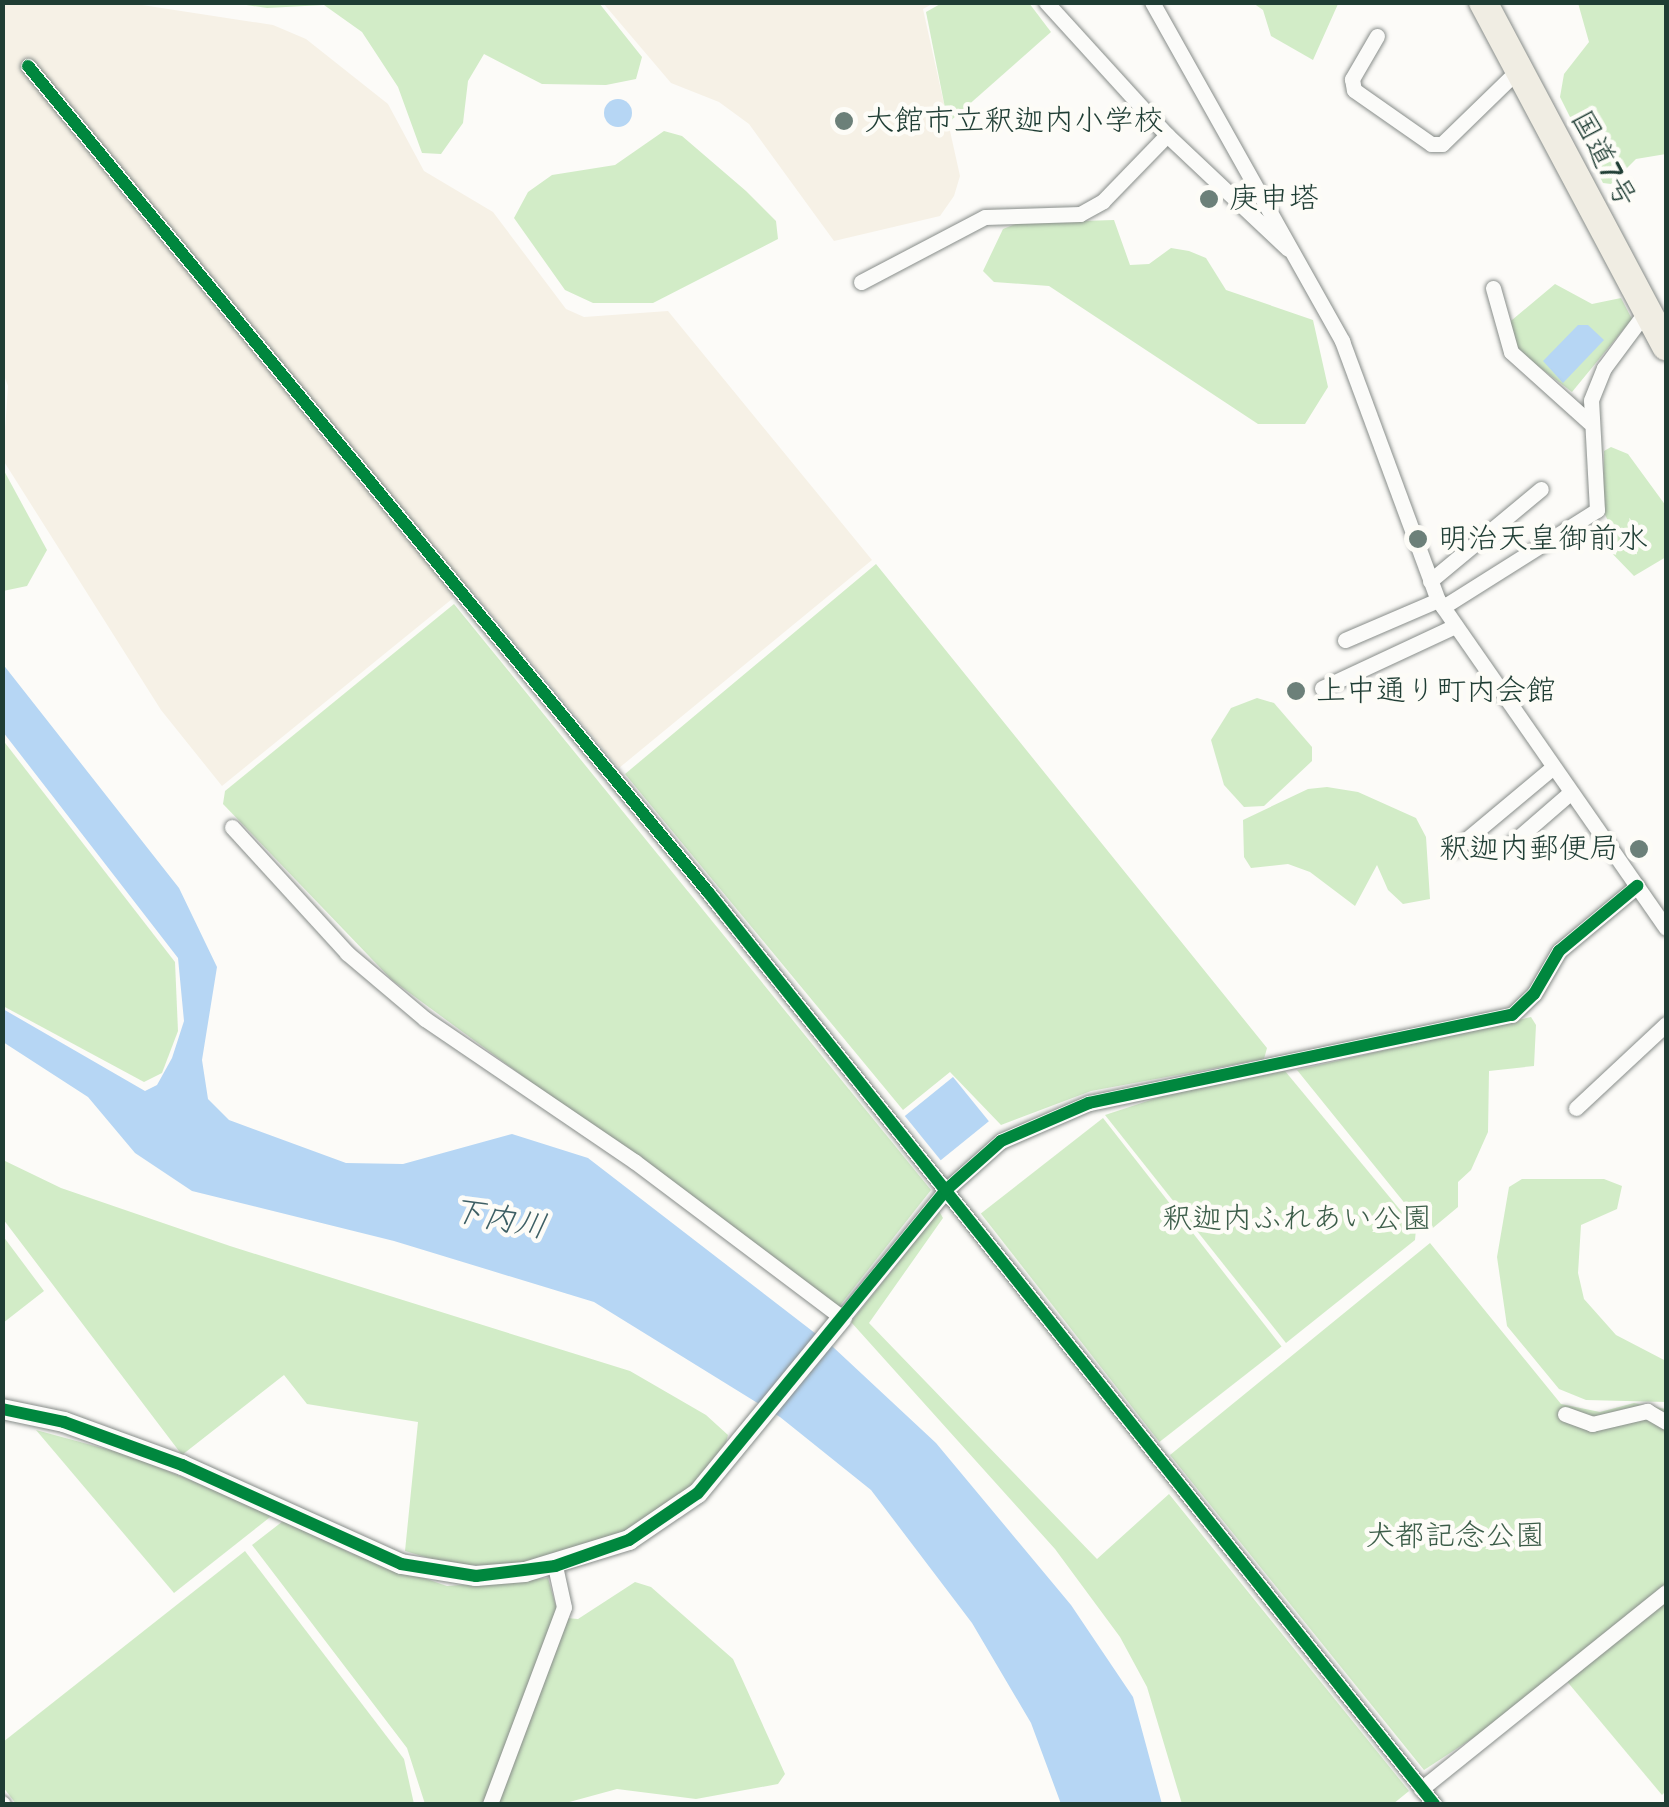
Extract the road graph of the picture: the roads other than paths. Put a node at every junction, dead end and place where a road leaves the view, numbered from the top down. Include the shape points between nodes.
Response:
1 (1046, 2) edge
2 (1152, 2) edge
3 (1483, 2) edge
4 (1378, 36) dead end
5 (28, 66) dead end
6 (1518, 70) junction
7 (1168, 136) junction
8 (1295, 255) junction
9 (861, 282) dead end
10 (1493, 288) dead end
11 (1647, 310) junction
12 (1666, 346) edge
13 (1589, 422) junction
14 (1541, 490) dead end
15 (1430, 581) junction
16 (1440, 604) junction
17 (1455, 626) junction
18 (1345, 640) dead end
19 (1322, 688) dead end
20 (1553, 766) junction
21 (1571, 792) junction
22 (232, 828) dead end
23 (1511, 844) dead end
24 (1455, 849) dead end
25 (1636, 886) junction
26 (1666, 928) edge
27 (1666, 1024) edge
28 (1576, 1108) dead end
29 (946, 1190) junction
30 (842, 1318) junction
31 (2, 1409) edge
32 (1564, 1414) dead end
33 (1666, 1422) edge
34 (555, 1566) junction
35 (1666, 1592) edge
36 (1420, 1789) junction
37 (490, 1804) edge
38 (1434, 1804) edge

1 - 7 street
2 - 8 street
3 - 6 highway, 国道7号
4 - 6 street via 1352,79 1354,90 1431,144 1442,144
5 - 29 street
6 - 11 highway, 国道7号
7 - 8 street
7 - 9 street via 1103,201 1080,214 986,217
8 - 15 street via 1342,341
10 - 13 street via 1511,352
11 - 12 highway, 国道7号
11 - 13 street via 1604,368
13 - 16 street via 1597,510
14 - 15 street
15 - 16 street
16 - 17 street
16 - 18 street
17 - 19 street
17 - 20 street
20 - 21 street
20 - 24 street
21 - 23 street
21 - 25 street
22 - 30 street via 347,953 425,1018 634,1161
25 - 26 street
25 - 29 street via 1559,951 1534,994 1512,1014 1089,1103 1002,1140
27 - 28 street
29 - 30 street
29 - 36 street
30 - 34 street via 698,1493 629,1540
31 - 34 street via 64,1422 182,1464 401,1564 476,1576
32 - 33 street via 1592,1424 1647,1411
34 - 37 street via 564,1607
35 - 36 street
36 - 38 street

